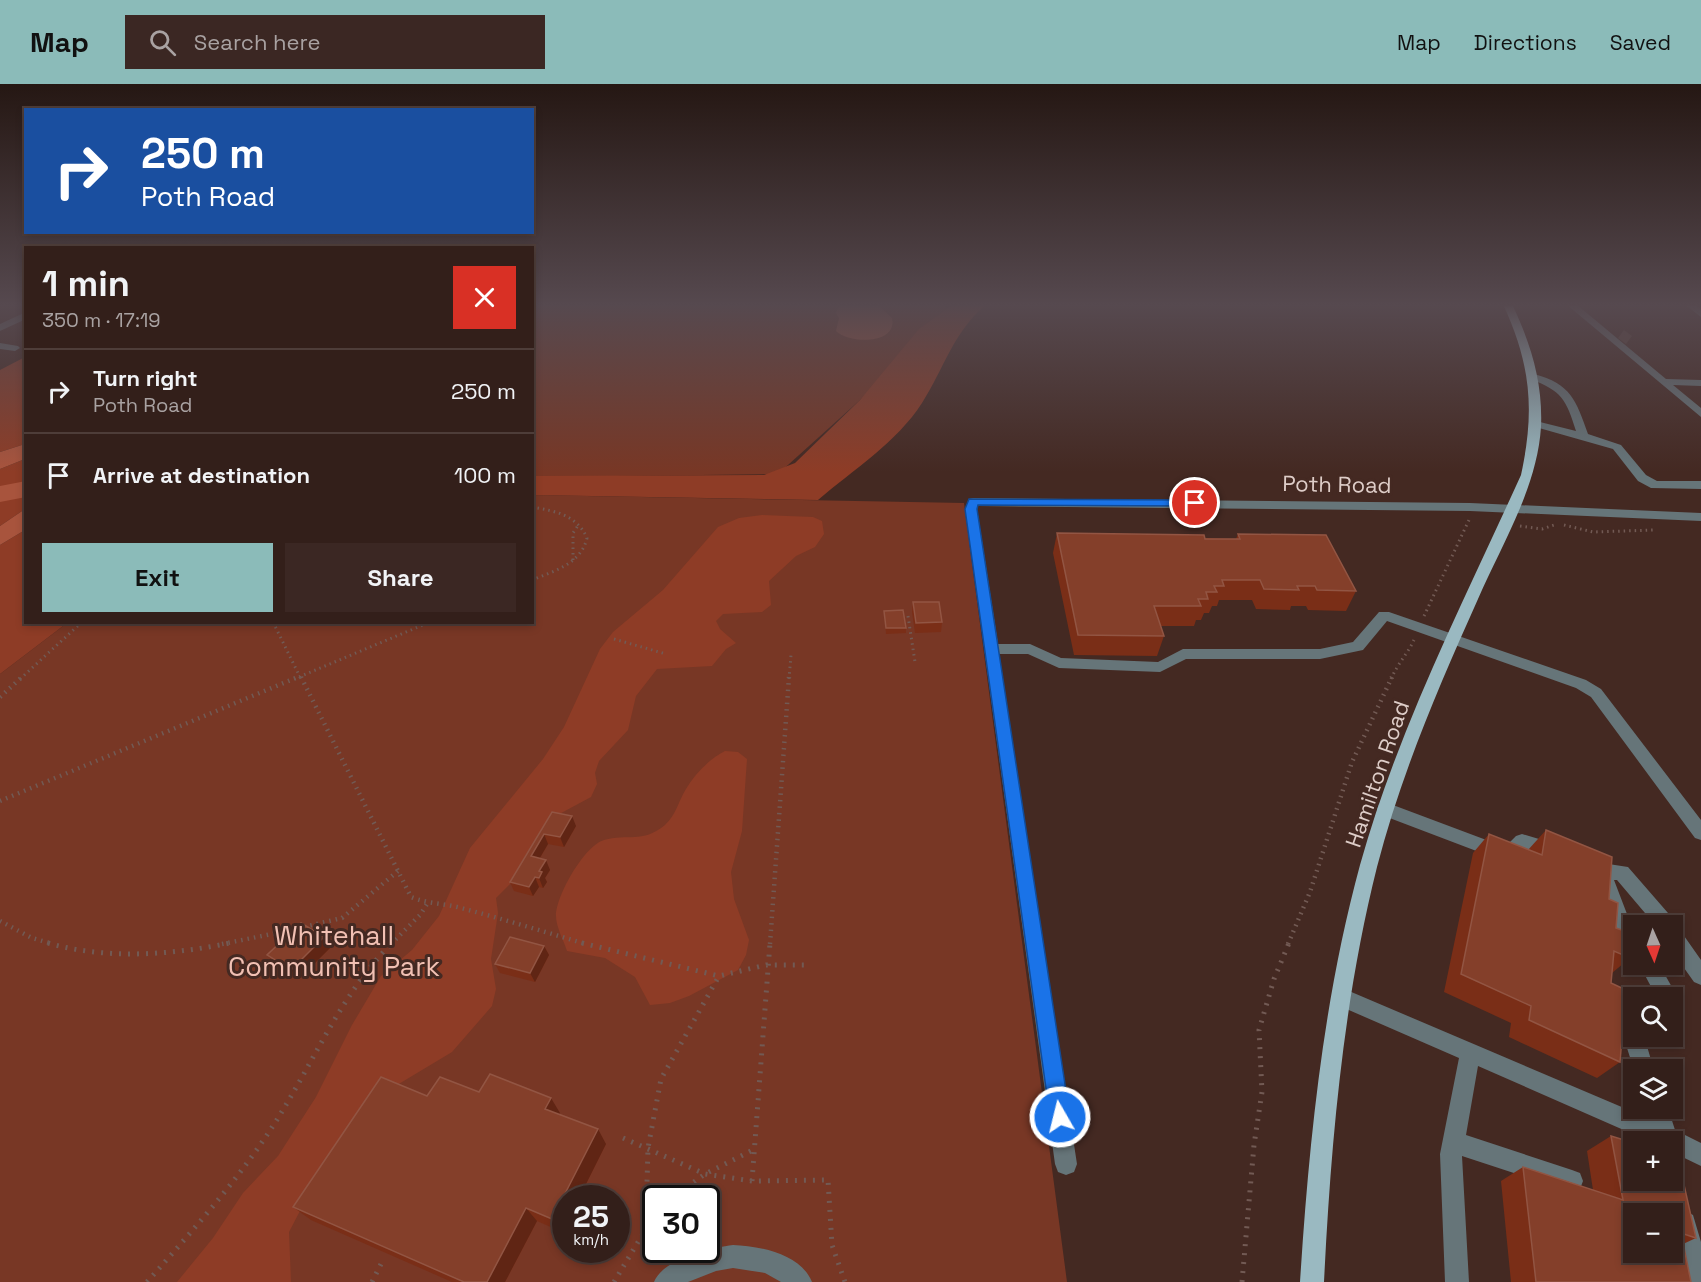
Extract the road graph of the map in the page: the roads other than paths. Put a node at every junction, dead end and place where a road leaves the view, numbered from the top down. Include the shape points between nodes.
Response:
1 (1530, 360) edge
2 (1635, 360) edge
3 (1534, 376) junction
4 (1663, 382) junction
5 (1701, 383) edge
6 (1701, 414) edge
7 (1536, 424) junction
8 (1583, 436) junction
9 (1701, 485) edge
10 (1513, 508) junction
11 (1701, 517) edge
12 (1455, 641) junction
13 (992, 649) junction
14 (1385, 809) junction
15 (1701, 833) edge
16 (1565, 854) edge
17 (1585, 862) edge
18 (1604, 872) junction
19 (1660, 915) edge
20 (1623, 923) edge
21 (1683, 950) edge
22 (1701, 976) edge
23 (1342, 998) junction
24 (1470, 1053) junction
25 (1648, 1131) edge
26 (1454, 1142) junction
27 (1683, 1147) edge
28 (1701, 1155) edge
29 (1066, 1164) dead end
30 (1572, 1181) edge
31 (1680, 1202) edge
32 (666, 1282) edge
33 (800, 1282) edge
34 (1312, 1282) edge
35 (1457, 1282) edge
36 (1698, 1282) edge

1 - 3 main road, Hamilton Road
2 - 4 street
3 - 7 main road, Hamilton Road
3 - 8 street via 1556,384 1569,395
4 - 5 street
4 - 6 street
7 - 8 street
7 - 10 main road, Hamilton Road via 1527,475
8 - 9 street via 1617,447 1642,478 1655,485
10 - 11 street, Poth Road
10 - 12 main road, Hamilton Road
10 - 13 street, Poth Road via 973,502
12 - 13 street via 1384,615 1358,646 1320,654 1183,654 1160,667 1059,663 1030,649
12 - 14 main road, Hamilton Road
12 - 15 street via 1581,684 1596,693
13 - 29 street
14 - 16 street via 1508,856 1522,841
14 - 23 main road, Hamilton Road via 1353,925
17 - 18 street
18 - 19 street via 1622,872
18 - 20 street
21 - 22 street
23 - 24 street
23 - 34 main road, Hamilton Road via 1317,1190
24 - 25 street
24 - 26 street
26 - 30 street
26 - 35 street via 1451,1154
27 - 28 street
31 - 36 street
32 - 33 street via 708,1259 730,1256 753,1257 774,1264

